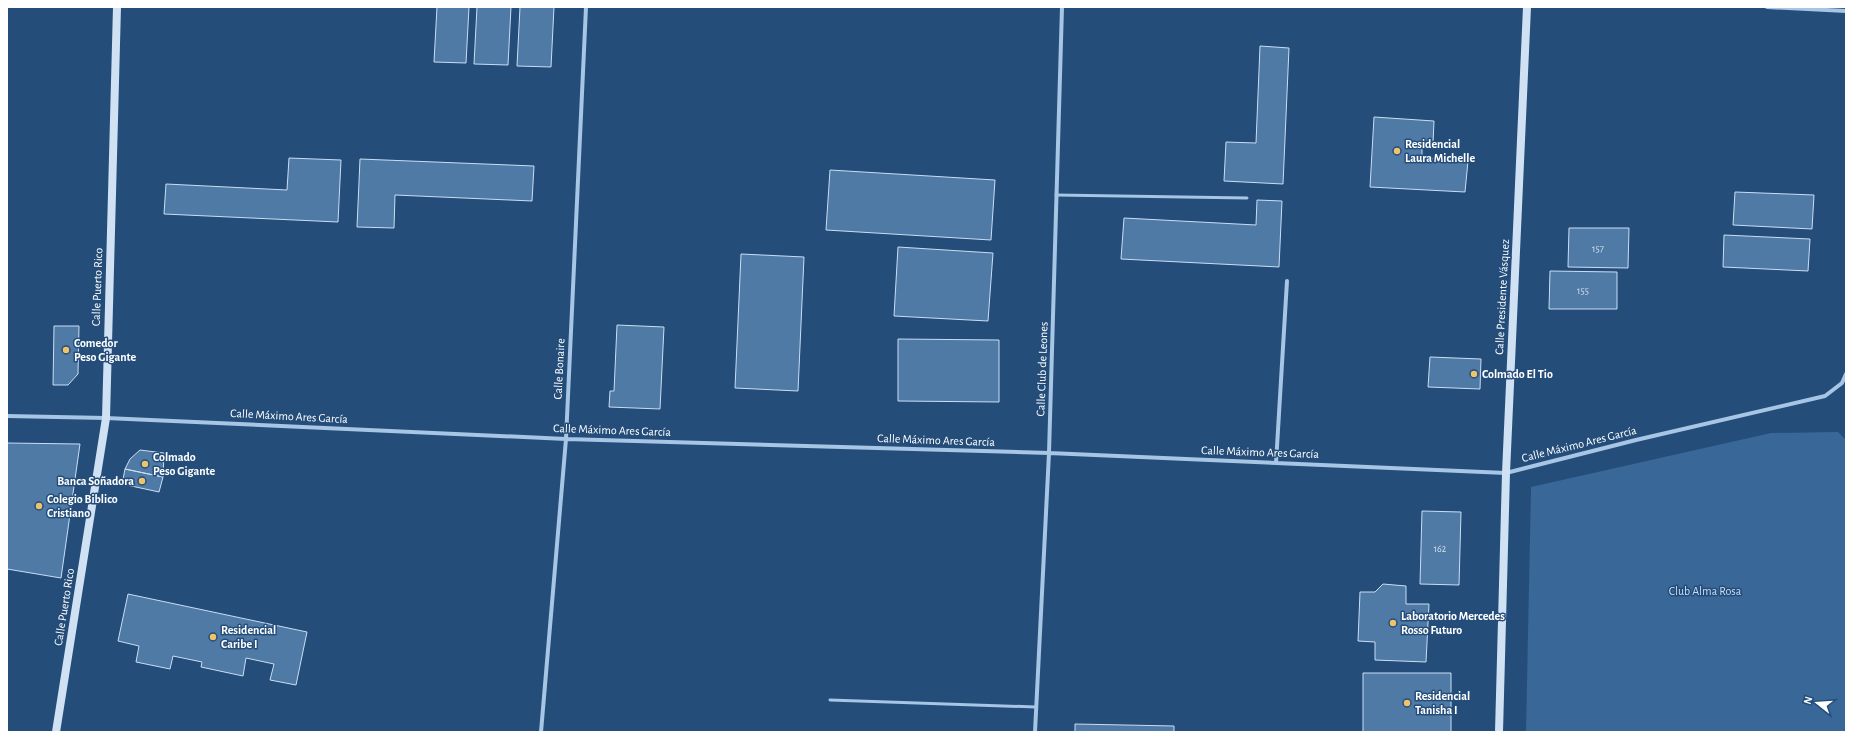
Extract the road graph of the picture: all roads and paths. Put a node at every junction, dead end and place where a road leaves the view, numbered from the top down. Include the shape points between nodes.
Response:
1 (117, 7) edge
2 (586, 7) edge
3 (1062, 7) edge
4 (1527, 7) edge
5 (1767, 7) edge
6 (1846, 11) edge
7 (1056, 195) junction
8 (1247, 198) dead end
9 (1287, 281) dead end
10 (1846, 374) edge
11 (7, 416) edge
12 (106, 418) junction
13 (566, 439) junction
14 (1049, 453) junction
15 (1276, 463) junction
16 (1506, 473) junction
17 (830, 700) dead end
18 (1036, 707) junction
19 (56, 732) edge
20 (541, 732) edge
21 (1035, 732) edge
22 (1499, 732) edge

1 - 12 street, Calle Puerto Rico
2 - 13 street, Calle Bonaire
3 - 7 street, Calle Club de Leones
4 - 16 street, Calle Presidente Vásquez
5 - 6 street
7 - 8 lane
7 - 14 street, Calle Club de Leones
9 - 15 street
10 - 16 street, Calle Máximo Ares García via 1842,383 1826,396
11 - 12 street, Calle Máximo Ares García
12 - 13 street, Calle Máximo Ares García
12 - 19 street, Calle Puerto Rico
13 - 14 street, Calle Máximo Ares García
13 - 20 street, Calle Bonaire
14 - 15 street, Calle Máximo Ares García
14 - 18 street, Calle Club de Leones
15 - 16 street, Calle Máximo Ares García
16 - 22 street, Calle Presidente Vásquez
17 - 18 lane
18 - 21 street, Calle Club de Leones

